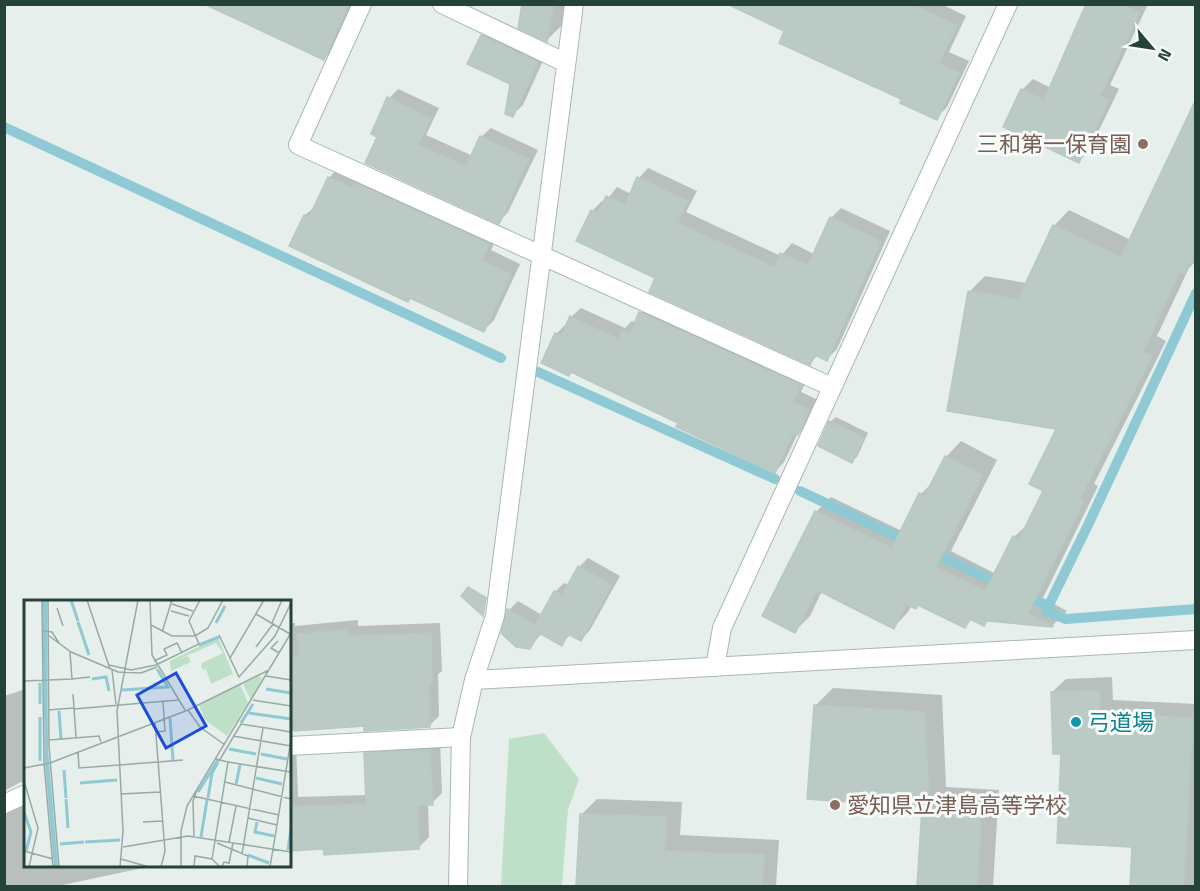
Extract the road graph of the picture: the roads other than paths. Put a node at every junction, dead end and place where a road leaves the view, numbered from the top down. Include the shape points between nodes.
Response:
1 (362, 4) edge
2 (442, 4) edge
3 (574, 4) edge
4 (1008, 4) edge
5 (566, 63) junction
6 (541, 255) junction
7 (832, 387) junction
8 (1196, 640) edge
9 (715, 667) junction
10 (474, 680) junction
11 (461, 737) junction
12 (291, 746) edge
13 (24, 795) edge
14 (4, 804) edge
15 (458, 886) edge

1 - 6 street via 298,145
2 - 5 street
3 - 5 street
4 - 7 street
5 - 6 street
6 - 7 street
6 - 10 street via 495,616
7 - 9 street via 722,628
8 - 9 street
9 - 10 street
10 - 11 street
11 - 12 street
11 - 15 street
13 - 14 street

